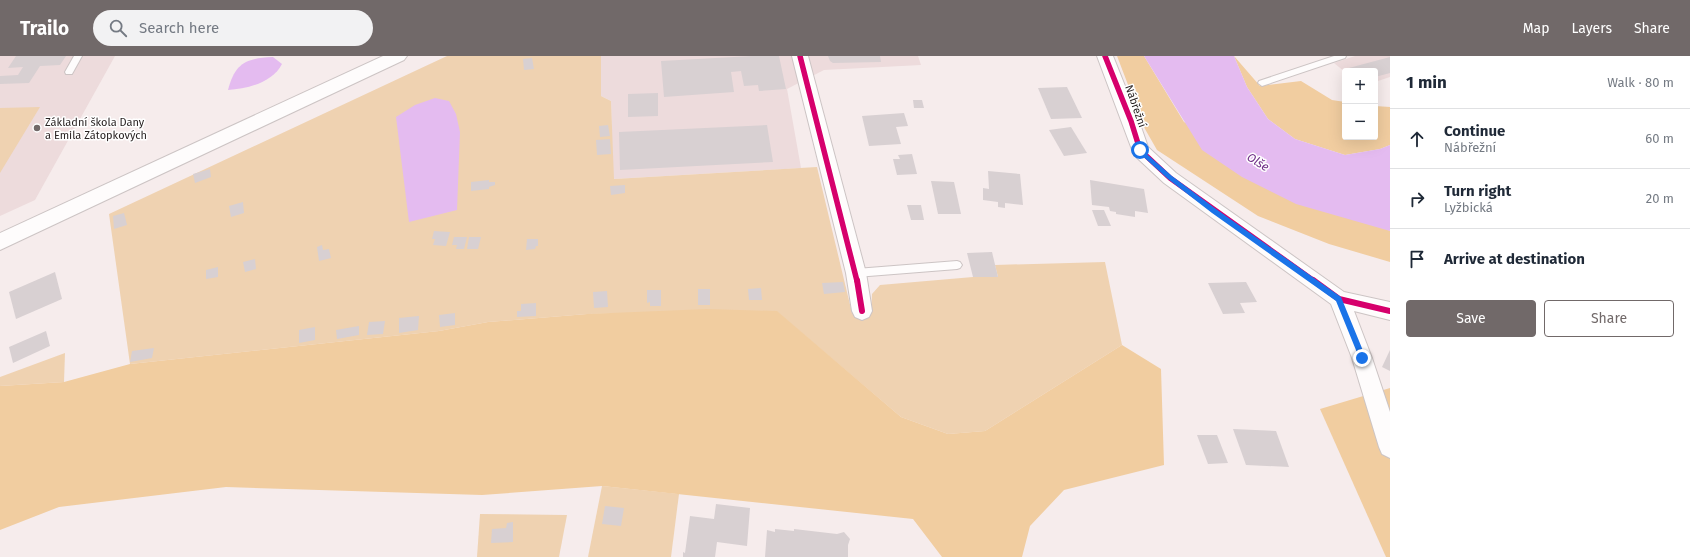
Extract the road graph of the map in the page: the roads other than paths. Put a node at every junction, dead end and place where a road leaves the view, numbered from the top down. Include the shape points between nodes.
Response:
1 (78, 56) edge
2 (398, 56) edge
3 (800, 56) edge
4 (1105, 56) edge
5 (1342, 56) edge
6 (378, 61) edge
7 (68, 72) dead end
8 (1262, 83) dead end
9 (0, 242) edge
10 (957, 265) dead end
11 (856, 273) junction
12 (1338, 299) junction
13 (862, 311) dead end
14 (1390, 311) edge
15 (1390, 447) edge

1 - 7 lane
2 - 6 main road
3 - 11 street
4 - 12 street, Nábřežní via 1140,150 1170,178
5 - 8 lane
6 - 9 main road
10 - 11 lane
11 - 13 street
12 - 14 street, Nábřežní
12 - 15 street via 1362,358

